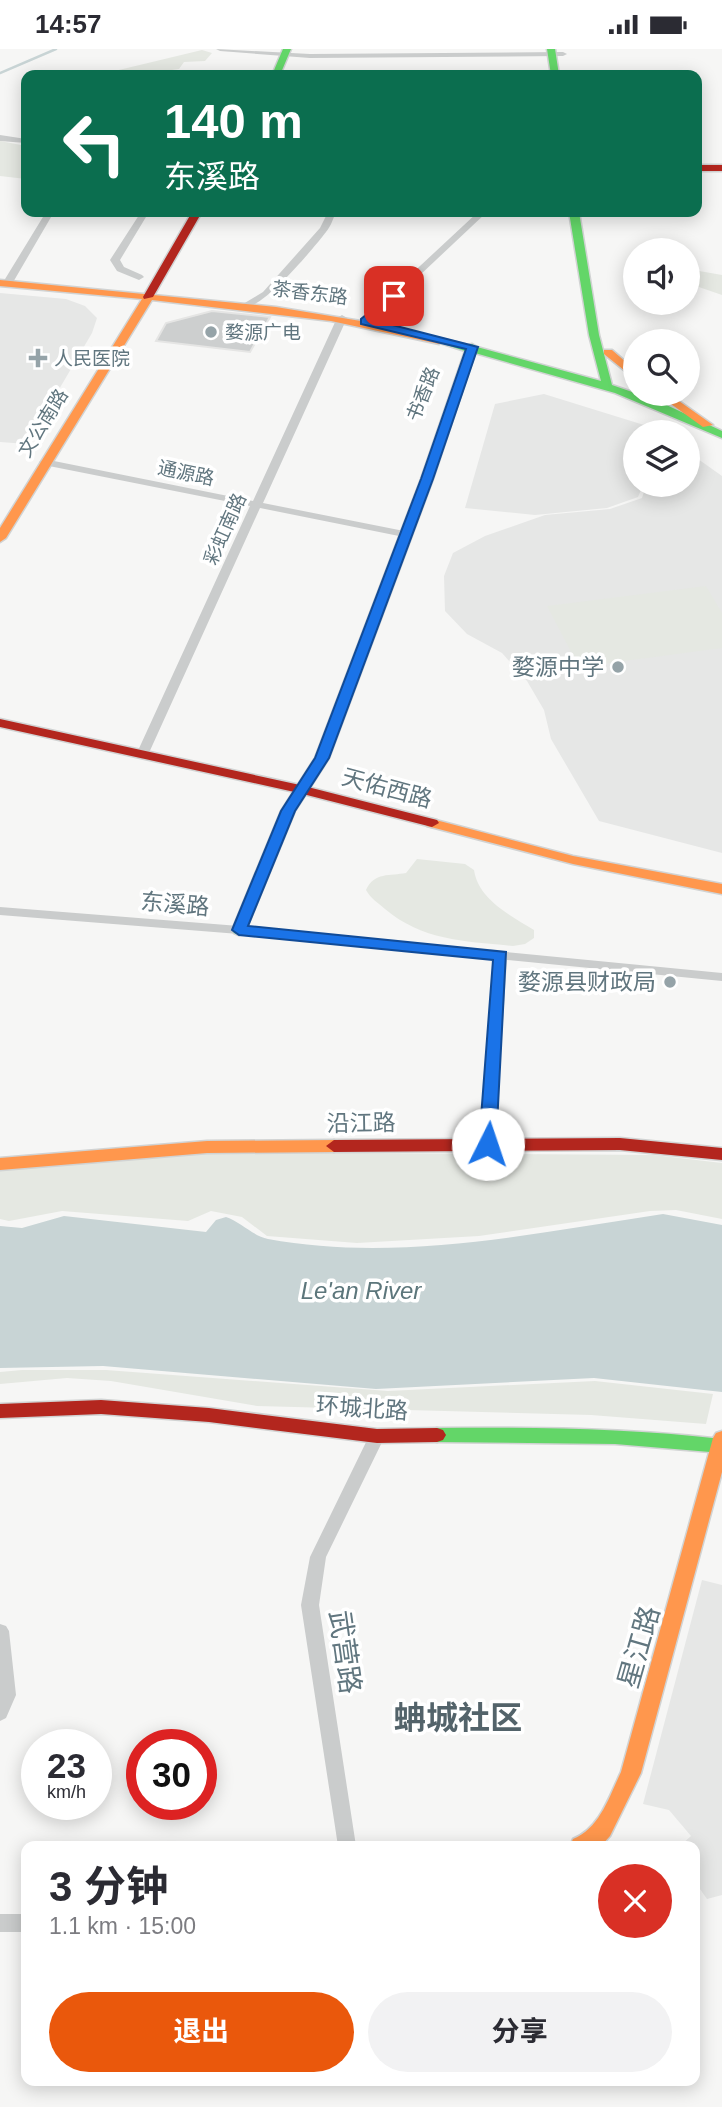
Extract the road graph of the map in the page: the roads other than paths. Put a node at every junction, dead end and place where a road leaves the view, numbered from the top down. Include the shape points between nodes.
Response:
1 (220, 49) edge
2 (286, 52) edge
3 (557, 52) edge
4 (278, 70) edge
5 (555, 70) edge
6 (563, 70) edge
7 (0, 138) edge
8 (21, 140) edge
9 (702, 168) edge
10 (722, 168) edge
11 (47, 217) edge
12 (142, 217) edge
13 (194, 217) edge
14 (330, 217) edge
15 (477, 217) edge
16 (575, 217) edge
17 (586, 217) edge
18 (139, 277) dead end
19 (4, 283) edge
20 (148, 297) junction
21 (246, 306) junction
22 (342, 318) junction
23 (365, 322) junction
24 (472, 347) junction
25 (603, 352) junction
26 (623, 367) edge
27 (572, 374) junction
28 (607, 384) junction
29 (679, 406) edge
30 (707, 425) junction
31 (722, 435) edge
32 (44, 461) junction
33 (255, 505) junction
34 (398, 533) junction
35 (0, 538) edge
36 (0, 723) edge
37 (142, 755) junction
38 (300, 789) junction
39 (722, 889) edge
40 (0, 911) edge
41 (239, 930) junction
42 (501, 956) junction
43 (722, 977) edge
44 (488, 1144) junction
45 (722, 1154) edge
46 (0, 1164) edge
47 (0, 1411) edge
48 (377, 1436) junction
49 (721, 1443) edge
50 (0, 1631) edge
51 (0, 1713) edge
52 (346, 1841) edge
53 (592, 1841) edge
54 (0, 1923) edge
55 (21, 1923) edge

1 - 2 street
2 - 3 street
2 - 4 street
3 - 5 street
3 - 6 street
7 - 8 street
9 - 10 street
11 - 19 street
12 - 18 street via 115,260 120,269
13 - 20 street, 文公南路
14 - 21 street via 267,294
15 - 23 street
16 - 25 street
17 - 25 street
19 - 20 street, 茶香东路
20 - 21 street, 茶香东路
20 - 32 street, 文公南路
21 - 22 street, 茶香东路
22 - 23 street, 茶香东路
22 - 33 street, 彩虹南路
23 - 24 street, 茶香东路
24 - 27 street, 茶香东路
24 - 34 street, 书香路 via 454,369
25 - 26 street
25 - 27 street via 592,366
25 - 28 street
27 - 28 street, 茶香东路
28 - 30 street, 茶香东路
29 - 30 street
30 - 31 street, 茶香东路
32 - 33 street, 通源路
32 - 35 street, 文公南路
33 - 34 street, 通源路
33 - 37 street, 彩虹南路
34 - 38 street, 书香路
36 - 37 street, 天佑西路
37 - 38 street, 天佑西路
38 - 39 street, 天佑西路 via 573,860
38 - 41 street, 书香路
40 - 41 street, 东溪路
41 - 42 street, 东溪路
42 - 43 street, 东溪路
42 - 44 street
44 - 45 street, 沿江路 via 631,1144
44 - 46 street, 沿江路 via 207,1147
47 - 48 street, 环城北路 via 101,1407
48 - 49 street, 环城北路 via 566,1433
48 - 52 street, 武营路 via 318,1557 310,1605
49 - 53 street, 星江路 via 631,1773 603,1829
50 - 51 street via 7,1695
54 - 55 street

